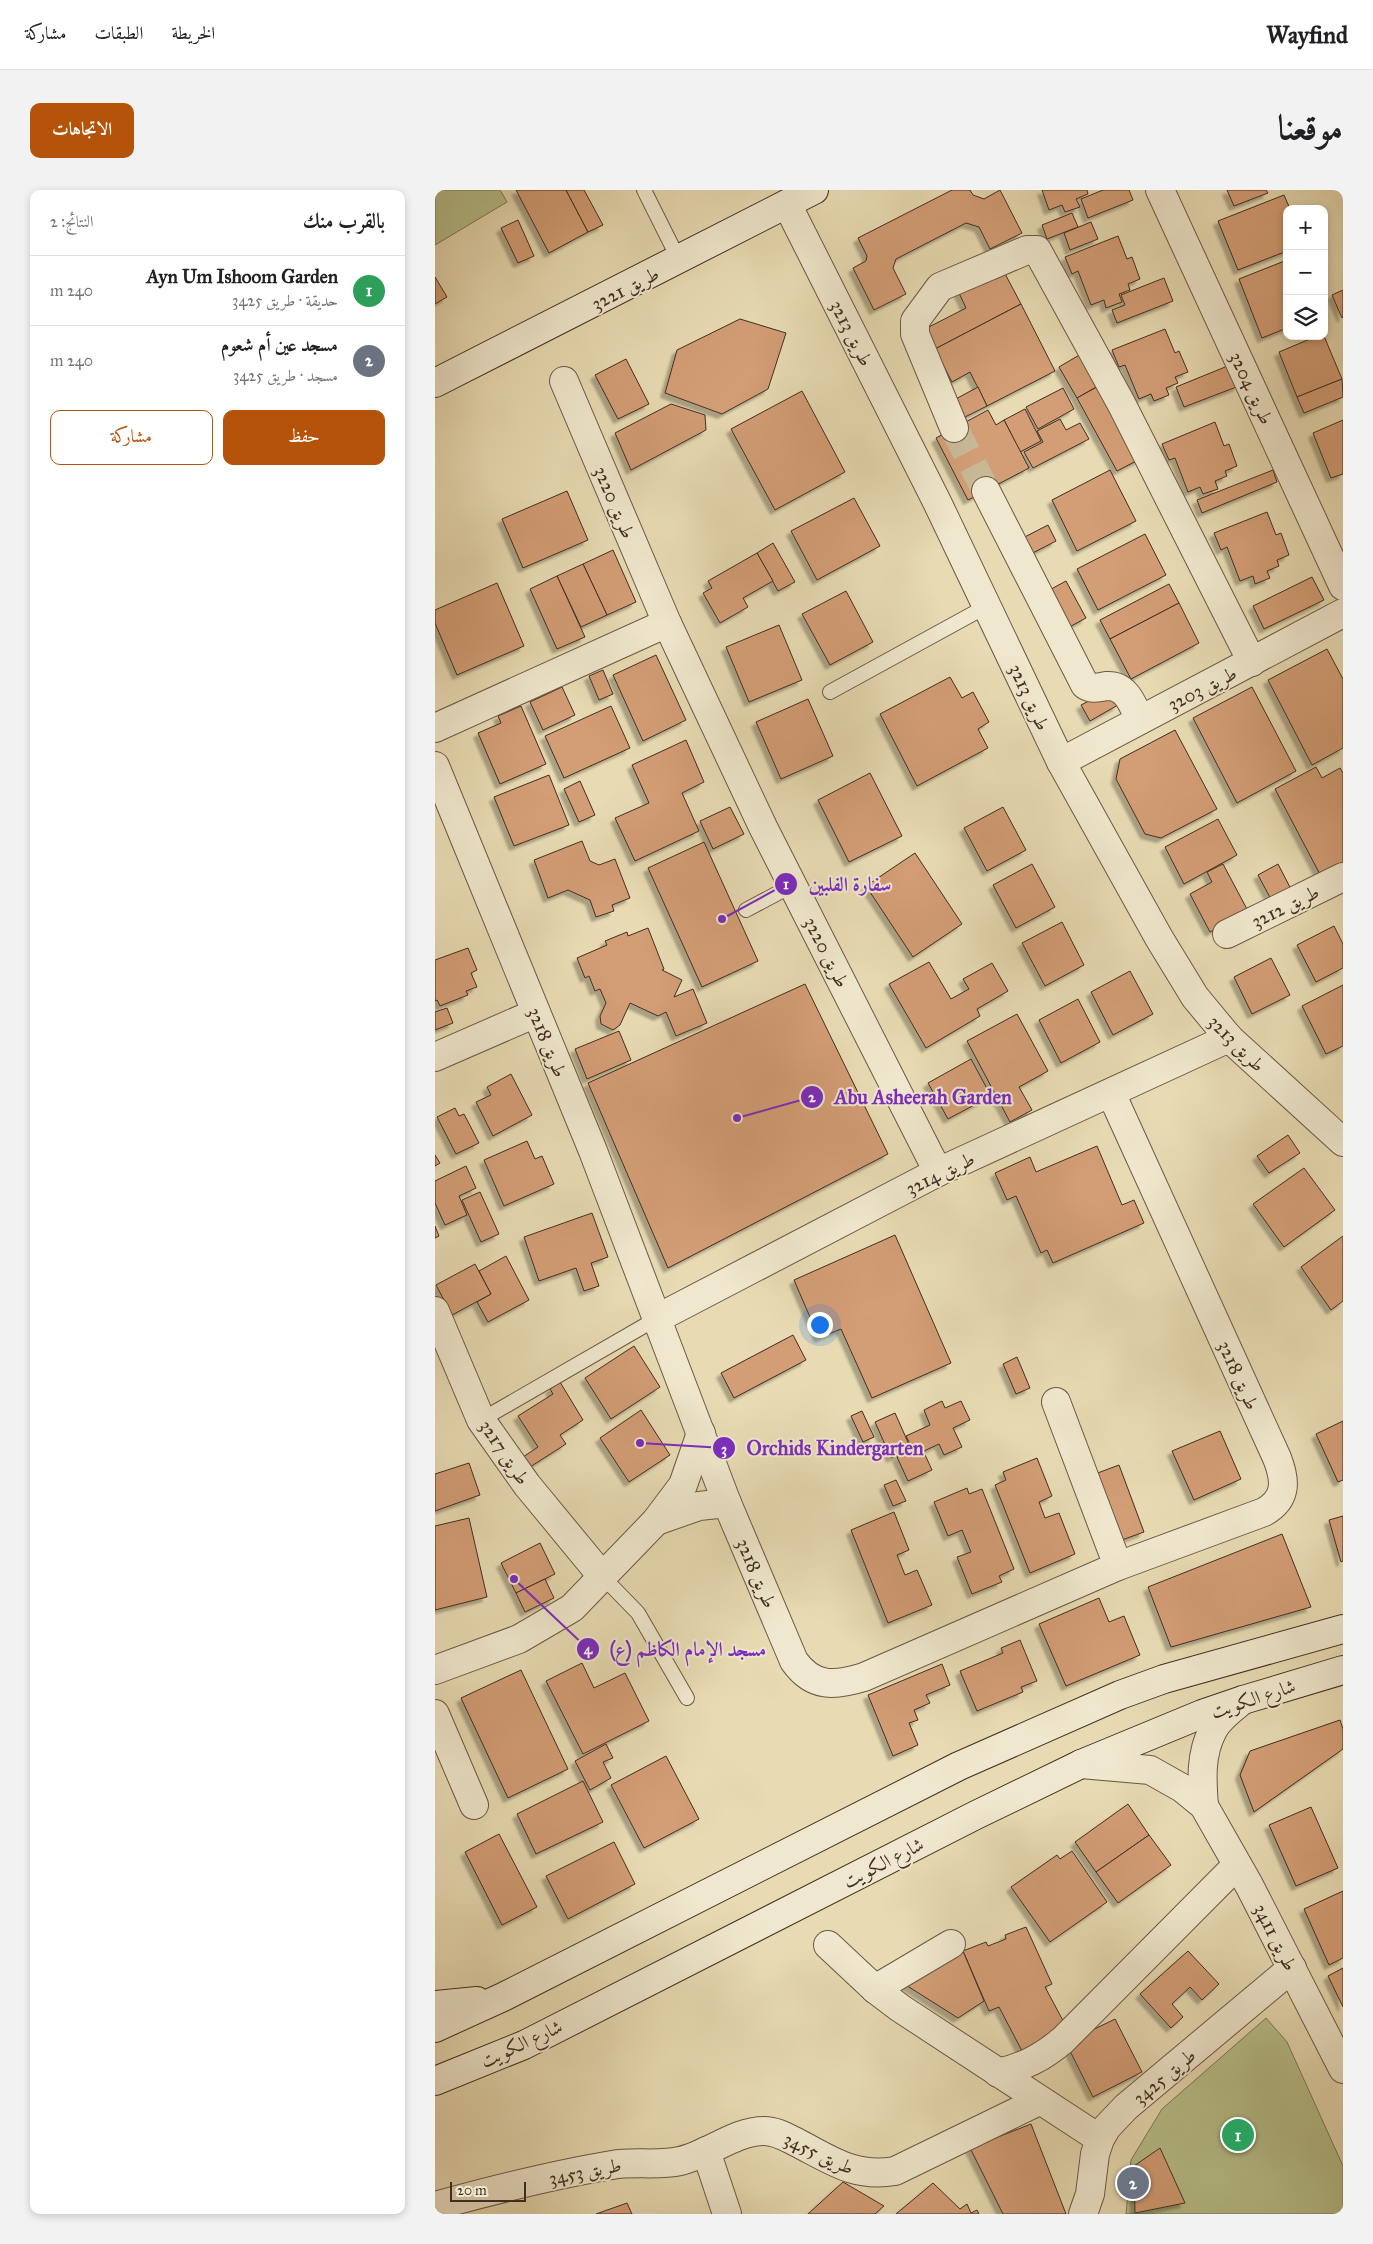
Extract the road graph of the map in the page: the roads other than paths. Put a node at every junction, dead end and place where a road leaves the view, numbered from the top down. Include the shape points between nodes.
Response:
1 (644, 190) edge
2 (814, 190) edge
3 (1160, 190) edge
4 (787, 204) junction
5 (679, 260) junction
6 (564, 381) dead end
7 (435, 383) edge
8 (954, 428) tunnel mouth
9 (986, 491) tunnel mouth
10 (1343, 586) edge
11 (987, 606) junction
12 (1343, 613) edge
13 (667, 623) junction
14 (1252, 662) junction
15 (830, 692) dead end
16 (1140, 720) junction
17 (435, 728) edge
18 (1061, 762) junction
19 (435, 766) edge
20 (1343, 877) edge
21 (793, 885) junction
22 (746, 910) dead end
23 (1227, 934) dead end
24 (536, 1013) junction
25 (1229, 1038) junction
26 (435, 1057) edge
27 (1111, 1093) junction
28 (1343, 1142) edge
29 (938, 1172) junction
30 (435, 1311) edge
31 (656, 1319) junction
32 (1056, 1402) dead end
33 (481, 1420) junction
34 (701, 1433) junction
35 (727, 1503) junction
36 (656, 1521) junction
37 (1118, 1566) junction
38 (602, 1576) junction
39 (1343, 1629) edge
40 (435, 1670) edge
41 (1343, 1670) edge
42 (687, 1698) dead end
43 (1243, 1700) junction
44 (437, 1725) edge
45 (1081, 1764) junction
46 (474, 1804) dead end
47 (1205, 1806) junction
48 (1237, 1865) junction
49 (951, 1944) dead end
50 (828, 1945) dead end
51 (1292, 1968) junction
52 (875, 1988) junction
53 (503, 1997) junction
54 (435, 2005) edge
55 (435, 2028) edge
56 (1343, 2069) edge
57 (998, 2073) junction
58 (435, 2081) edge
59 (1039, 2101) junction
60 (1100, 2139) junction
61 (706, 2151) junction
62 (435, 2206) edge
63 (727, 2214) edge
64 (1083, 2214) edge

1 - 5 lane
2 - 4 street, طريق 3221
3 - 10 street, طريق 3204
4 - 5 street, طريق 3221
4 - 11 street, طريق 3213
5 - 7 street, طريق 3221
6 - 13 street, طريق 3220
8 - 14 street via 915,334 915,321 940,287 1027,250 1037,250 1122,405
9 - 16 street via 1085,685 1090,689 1120,688 1130,697
11 - 15 lane
11 - 18 street, طريق 3213
12 - 14 street, طريق 3203
13 - 17 street
13 - 21 street, طريق 3220
14 - 16 street, طريق 3203
16 - 18 street, طريق 3203
18 - 25 street, طريق 3213 via 1184,979 1209,1016
19 - 24 street, طريق 3218
20 - 23 street, طريق 3212
21 - 22 lane
21 - 29 street, طريق 3220
24 - 26 street
24 - 31 street, طريق 3218 via 593,1151
25 - 27 street, طريق 3214
25 - 28 street, طريق 3213
27 - 29 street, طريق 3214
27 - 37 street, طريق 3218 via 1277,1458 1284,1484 1274,1506 1264,1512
29 - 31 street, طريق 3214
30 - 33 street, طريق 3217
31 - 33 lane
31 - 34 street, طريق 3218
32 - 37 street
33 - 38 street, طريق 3217 via 527,1485
34 - 35 street, طريق 3218
34 - 36 street via 683,1485
35 - 36 street via 699,1506
35 - 37 street, طريق 3218 via 794,1661 801,1672 813,1680 827,1683 864,1677
36 - 38 street
38 - 40 street via 571,1608 547,1624 519,1639
38 - 42 lane via 638,1613
39 - 53 street via 1163,1680 1102,1703 959,1766
41 - 43 street, شارع الكويت
43 - 45 street, شارع الكويت via 1174,1724
43 - 47 street, طريق 3411 via 1221,1718 1208,1743 1202,1782
44 - 46 street
45 - 47 street, طريق 3411 via 1150,1770
45 - 58 street, شارع الكويت via 523,2045
47 - 48 street, طريق 3411
48 - 51 street, طريق 3411
48 - 57 street via 1063,2040 1033,2062
49 - 52 street
50 - 52 street
51 - 56 street, طريق 3411
51 - 60 street, طريق 3425 via 1126,2107
52 - 57 street
53 - 54 street
53 - 55 street
57 - 59 street
59 - 60 street
59 - 61 street, طريق 3455 via 901,2168 881,2174 853,2170 780,2134 767,2131 753,2131
60 - 64 street, طريق 3425
61 - 62 street, طريق 3453 via 677,2162 629,2162 568,2173
61 - 63 street

